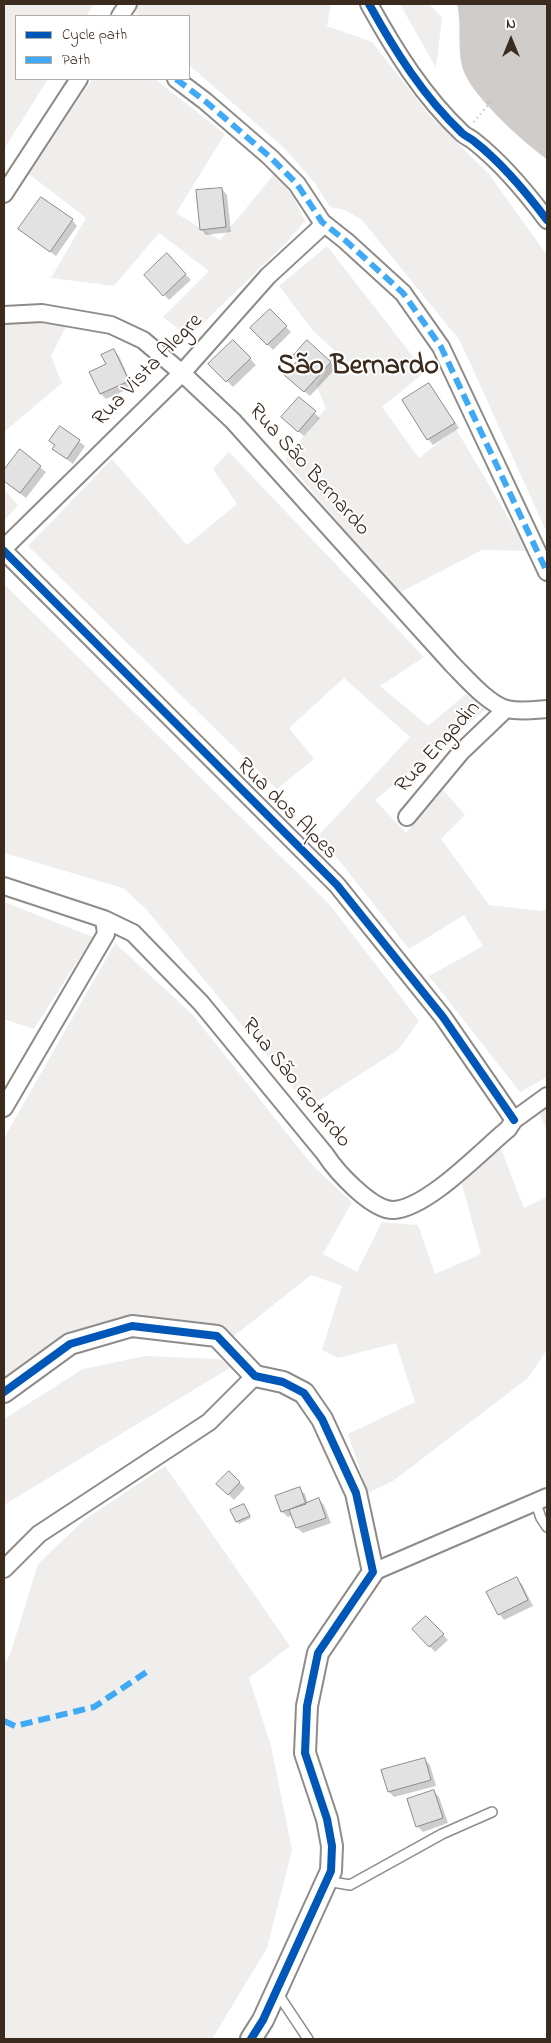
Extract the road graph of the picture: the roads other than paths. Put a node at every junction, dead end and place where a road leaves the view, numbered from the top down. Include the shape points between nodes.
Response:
1 (128, 4) edge
2 (369, 4) edge
3 (121, 15) edge
4 (78, 80) edge
5 (177, 80) edge
6 (4, 194) edge
7 (547, 220) edge
8 (322, 222) junction
9 (4, 316) edge
10 (182, 373) junction
11 (4, 550) edge
12 (547, 572) edge
13 (506, 709) junction
14 (547, 709) edge
15 (406, 817) dead end
16 (4, 886) edge
17 (104, 919) junction
18 (547, 1096) edge
19 (4, 1108) edge
20 (514, 1120) junction
21 (255, 1376) junction
22 (4, 1392) edge
23 (541, 1500) edge
24 (547, 1527) edge
25 (4, 1569) edge
26 (373, 1572) junction
27 (492, 1812) dead end
28 (326, 1881) junction
29 (276, 1991) junction
30 (251, 2039) edge
31 (308, 2039) edge

1 - 3 street
2 - 7 street via 418,84 463,134 524,189
4 - 6 street
5 - 8 street via 270,157 297,184
8 - 10 street, Rua Vista Alegre via 268,276
8 - 12 street via 403,293 441,347
9 - 10 street, Rua São Bernardo via 42,313 111,325 143,340
10 - 11 street, Rua Vista Alegre
10 - 13 street, Rua São Bernardo via 263,454 452,664 476,688
11 - 20 street, Rua dos Alpes via 336,885 443,1017
13 - 14 street
13 - 15 street, Rua Engadin via 461,752
16 - 17 street, Rua São Gotardo
17 - 19 street via 106,934
17 - 20 street, Rua São Gotardo via 133,933 201,1003 336,1170 379,1206 392,1210 402,1208 431,1194 508,1129
18 - 20 street, Rua São Gotardo
21 - 22 street via 217,1336 132,1326 70,1344
21 - 25 street via 209,1422 38,1534
21 - 26 street via 283,1382 304,1393 322,1419 356,1493
23 - 24 lane
23 - 26 street
26 - 28 street via 318,1653 307,1706 305,1753 327,1819 332,1846 331,1871
27 - 28 lane via 442,1834 350,1885
28 - 29 street
29 - 30 street
29 - 31 lane

